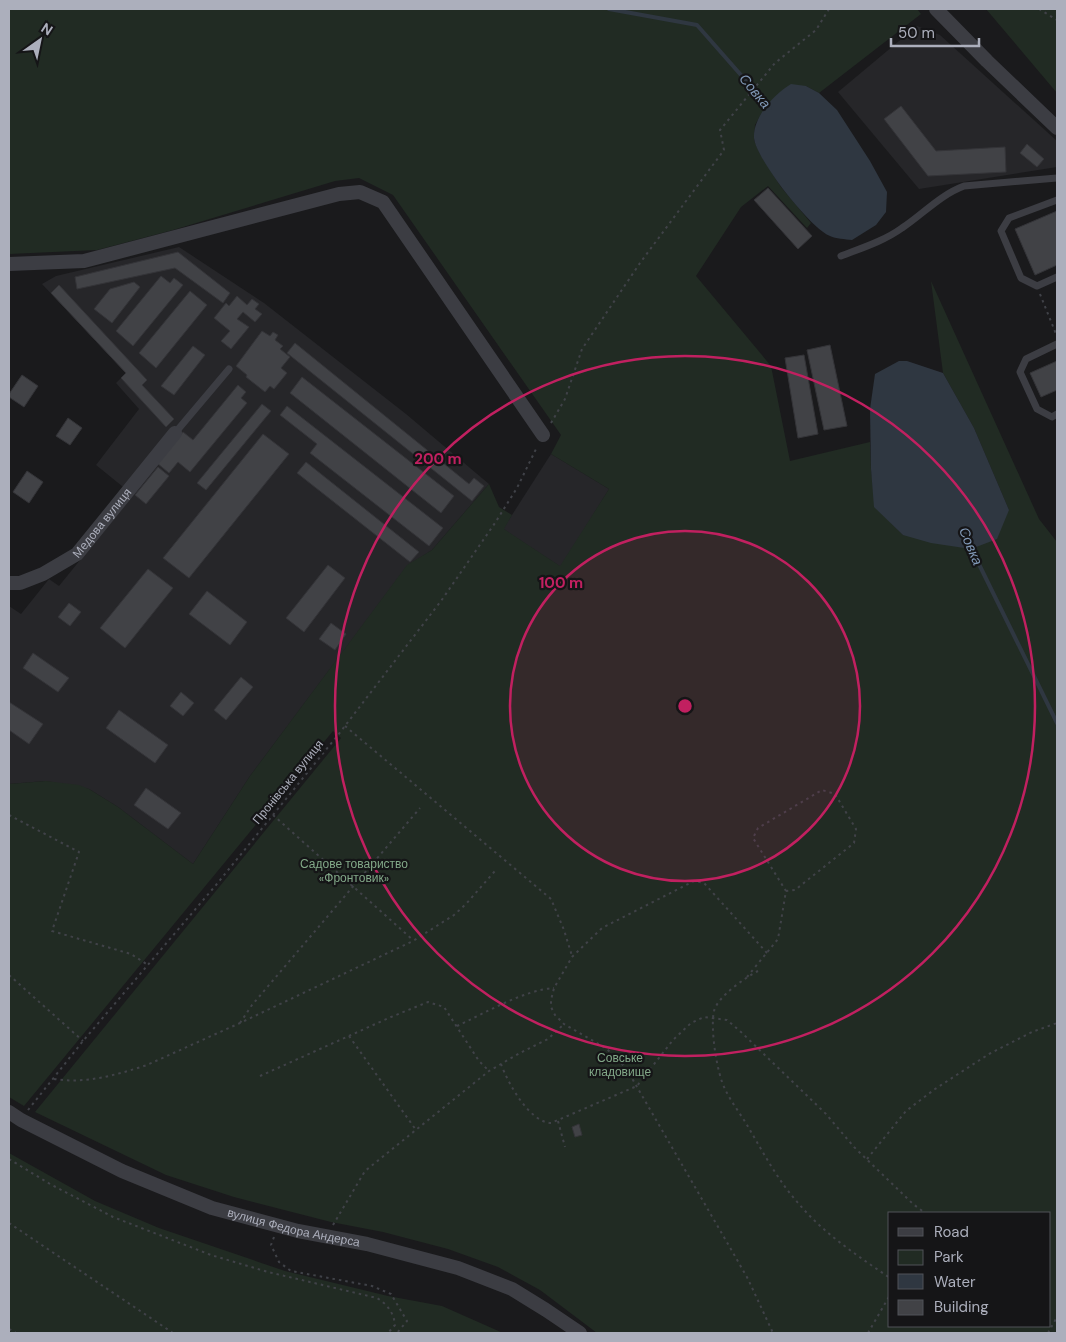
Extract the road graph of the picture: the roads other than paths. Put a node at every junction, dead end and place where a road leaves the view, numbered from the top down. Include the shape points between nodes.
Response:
1 (936, 9) edge
2 (1057, 128) edge
3 (1057, 178) edge
4 (1057, 200) edge
5 (841, 256) dead end
6 (9, 264) edge
7 (1057, 277) edge
8 (1057, 344) edge
9 (229, 369) dead end
10 (1057, 414) edge
11 (175, 433) joint
12 (543, 435) road end
13 (9, 583) edge
14 (15, 1116) edge
15 (580, 1333) edge

1 - 2 street
3 - 5 lane via 964,186 952,191 901,229 876,243
4 - 7 lane via 1009,218 1001,231 1021,278 1037,286
6 - 12 street via 84,261 339,194 360,192 383,202
8 - 10 lane via 1026,358 1020,372 1036,409 1052,416
9 - 11 lane
11 - 13 street, Медова вулиця via 77,554 43,574 20,583
14 - 15 street, вулиця Федора Андерса via 122,1171 212,1208 458,1268 512,1289

